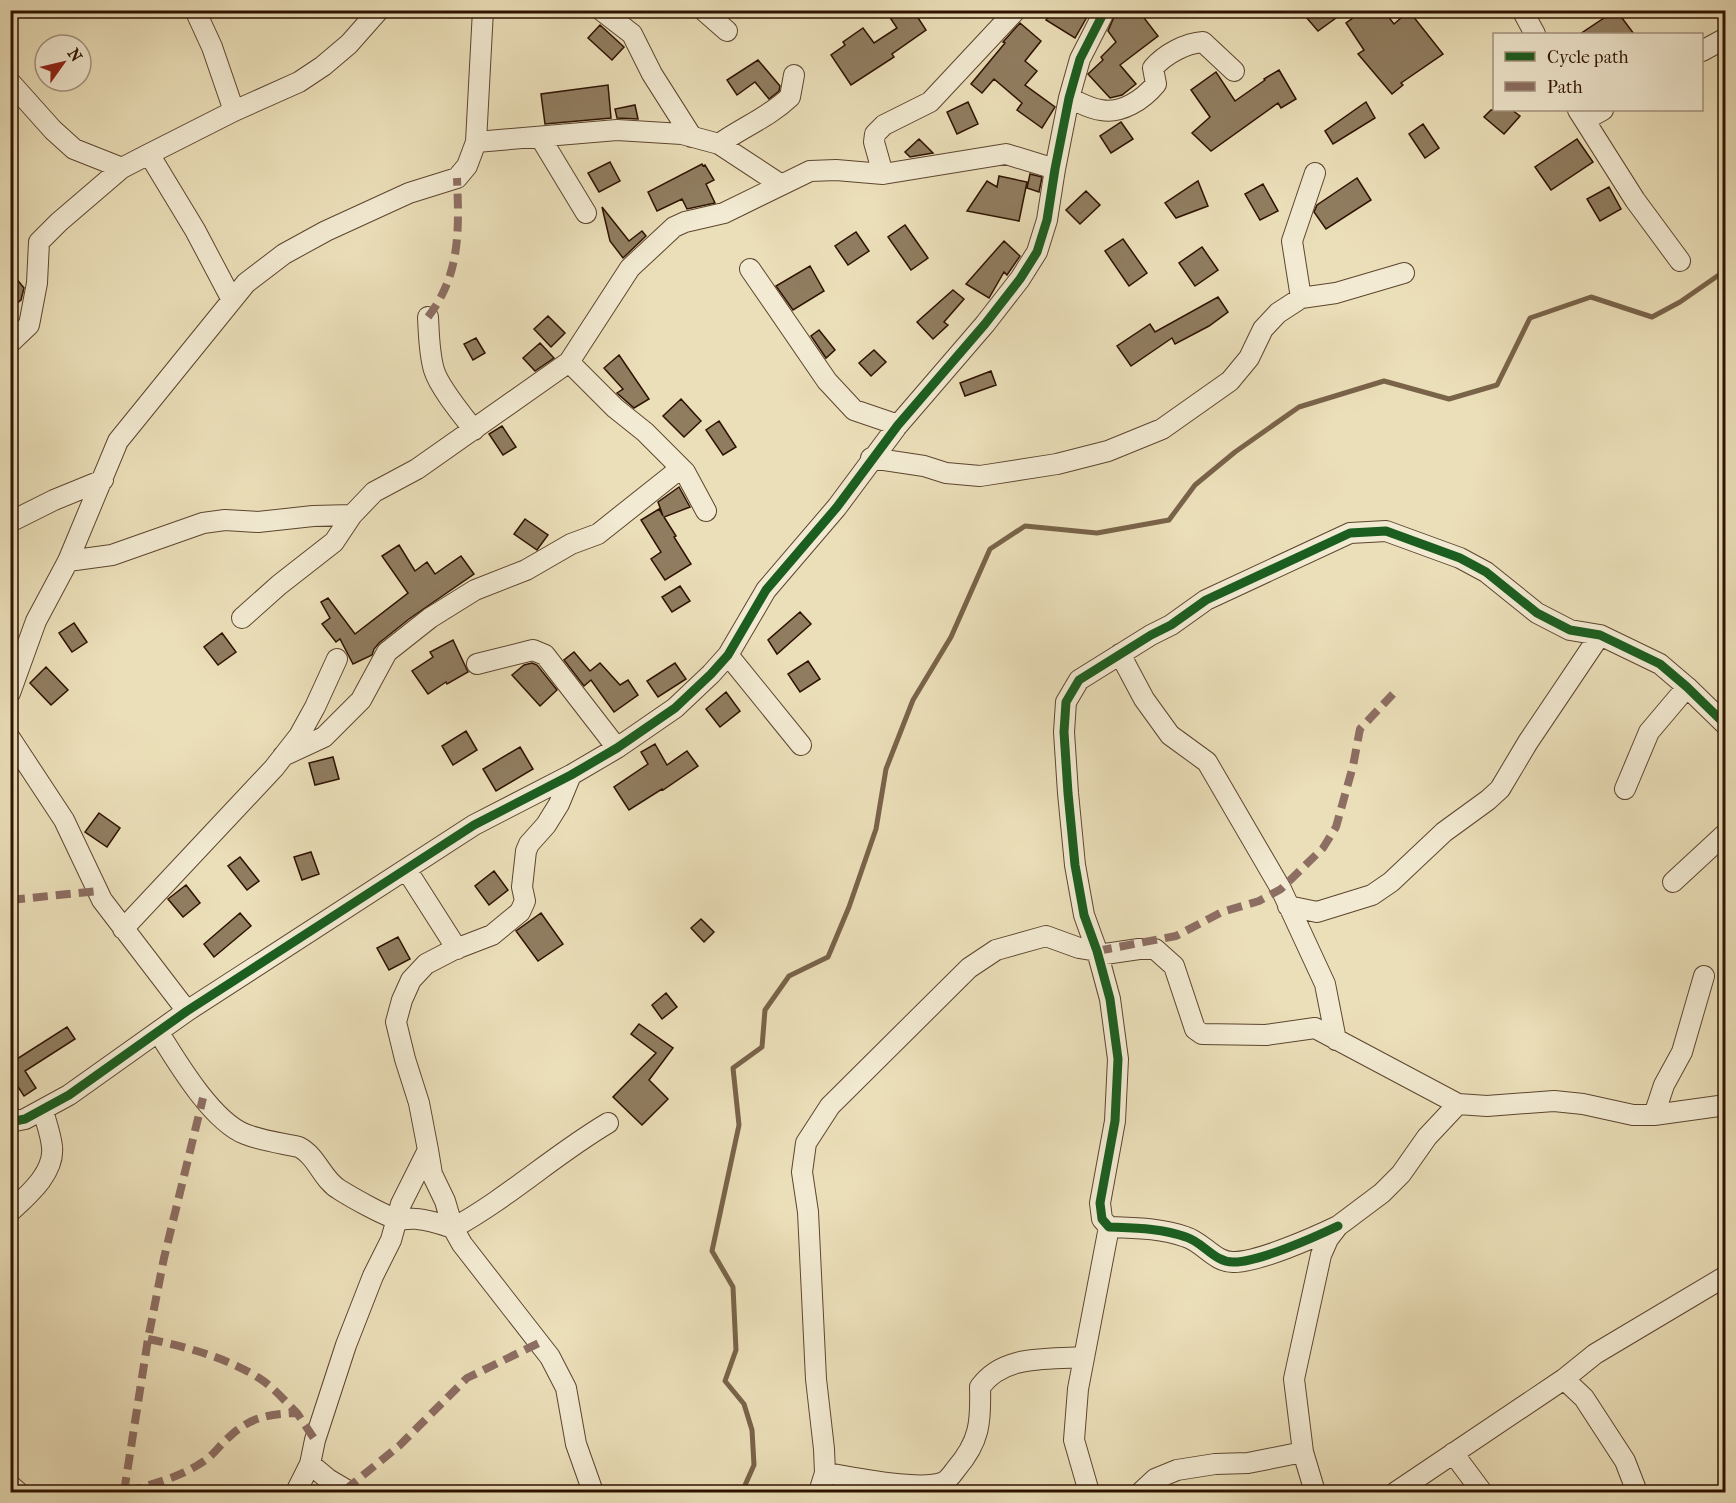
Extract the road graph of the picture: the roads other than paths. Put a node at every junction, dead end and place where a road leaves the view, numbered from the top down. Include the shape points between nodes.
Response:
1 (195, 10) edge
2 (379, 10) edge
3 (483, 10) edge
4 (601, 10) edge
5 (703, 10) edge
6 (1016, 10) edge
7 (1105, 10) edge
8 (1522, 10) edge
9 (362, 18) edge
10 (727, 31) dead end
11 (1534, 33) edge
12 (1725, 38) edge
13 (1703, 50) edge
14 (1234, 71) dead end
15 (794, 75) dead end
16 (10, 82) edge
17 (1069, 98) junction
18 (234, 111) junction
19 (1599, 111) edge
20 (1581, 115) edge
21 (692, 136) junction
22 (540, 137) junction
23 (476, 142) junction
24 (719, 144) junction
25 (149, 154) junction
26 (123, 168) junction
27 (1054, 169) junction
28 (1315, 173) dead end
29 (883, 174) junction
30 (780, 184) junction
31 (586, 213) dead end
32 (1680, 261) dead end
33 (750, 269) dead end
34 (1404, 273) dead end
35 (1301, 298) junction
36 (232, 300) junction
37 (428, 317) dead end
38 (10, 343) edge
39 (569, 362) junction
40 (898, 425) junction
41 (474, 430) junction
42 (872, 458) junction
43 (681, 468) junction
44 (103, 480) junction
45 (706, 511) dead end
46 (352, 515) junction
47 (10, 522) edge
48 (68, 561) junction
49 (242, 618) dead end
50 (1600, 635) junction
51 (1120, 654) junction
52 (728, 655) junction
53 (337, 659) dead end
54 (477, 664) dead end
55 (1687, 687) junction
56 (10, 693) edge
57 (1725, 725) edge
58 (10, 738) edge
59 (801, 745) dead end
60 (617, 748) junction
61 (283, 756) junction
62 (571, 775) junction
63 (1625, 789) dead end
64 (1725, 833) edge
65 (406, 869) junction
66 (1673, 882) dead end
67 (1288, 906) junction
68 (123, 929) junction
69 (456, 949) junction
70 (1097, 953) junction
71 (1704, 976) dead end
72 (187, 1011) junction
73 (159, 1033) junction
74 (1336, 1040) junction
75 (1458, 1104) junction
76 (1725, 1105) edge
77 (43, 1111) junction
78 (1654, 1115) junction
79 (10, 1122) edge
80 (608, 1124) dead end
81 (428, 1150) junction
82 (10, 1212) edge
83 (396, 1220) junction
84 (1338, 1226) junction
85 (1109, 1227) junction
86 (453, 1228) junction
87 (1725, 1276) edge
88 (1084, 1357) junction
89 (1564, 1379) junction
90 (1304, 1452) junction
91 (1453, 1453) junction
92 (310, 1464) junction
93 (825, 1473) junction
94 (10, 1485) edge
95 (18, 1492) edge
96 (296, 1492) edge
97 (350, 1492) edge
98 (593, 1492) edge
99 (819, 1492) edge
100 (1089, 1492) edge
101 (1141, 1492) edge
102 (1315, 1492) edge
103 (1396, 1492) edge
104 (1482, 1492) edge
105 (1637, 1492) edge

1 - 18 street
2 - 9 street
3 - 23 street
4 - 21 street via 632,34 652,74
5 - 10 street
6 - 29 street via 930,102 884,125 876,134 874,142
7 - 17 street via 1080,59
8 - 11 street
9 - 18 street via 340,51 299,82
12 - 13 street
14 - 17 street via 1203,42 1191,43 1153,68 1156,84 1150,92 1119,110 1101,111
15 - 24 street via 790,98
16 - 26 street via 74,149
17 - 27 street
18 - 25 street
19 - 20 street
20 - 32 street via 1635,200
21 - 22 street via 617,130
21 - 24 street
22 - 23 street
22 - 31 street
23 - 36 street via 458,178 410,193 292,249 246,283
24 - 30 street
25 - 26 street
25 - 36 street
26 - 38 street via 39,242 38,283 29,325
27 - 29 street via 1006,154
27 - 40 street via 1047,220 1037,252 985,324
28 - 35 street via 1292,241
29 - 30 street via 810,171
30 - 39 street via 724,213 674,227 630,267
33 - 40 street via 827,381 854,410
34 - 35 street via 1336,293
35 - 42 street via 1263,329 1249,358 1230,381 1162,429 1108,451 980,476
36 - 44 street via 118,441
37 - 41 street via 434,373
39 - 41 street
39 - 43 street
40 - 42 street
41 - 46 street via 417,469 374,492
42 - 52 street via 837,507 766,590
43 - 45 street
43 - 61 street via 598,534 475,590 430,618 387,652 361,700 324,736
44 - 47 street
44 - 48 street
46 - 48 street via 203,523 112,555
46 - 49 street via 333,542
48 - 56 street via 36,621
50 - 51 street via 1570,630 1537,613 1486,572 1460,558 1386,531 1350,533 1316,548 1206,600
50 - 55 street via 1660,664
50 - 67 street via 1500,789 1488,800 1444,832 1372,895 1317,912
51 - 67 street via 1144,699 1170,735 1207,762
51 - 70 street via 1079,680 1066,702 1064,732 1075,865 1084,915
52 - 59 street
52 - 60 street via 675,708
53 - 61 street via 299,736
54 - 60 street via 533,650 544,655
55 - 57 street
55 - 63 street via 1649,732
58 - 68 street via 64,820 102,900
60 - 62 street
61 - 68 street
62 - 65 street via 474,825
62 - 69 street via 559,804 526,851 522,887 525,901 520,912 492,934
64 - 66 street
65 - 69 street
65 - 72 street
67 - 74 street via 1325,984
68 - 72 street
69 - 81 street via 426,964 411,980 396,1022
70 - 74 street via 1155,949 1174,966 1195,1029 1202,1034 1266,1035 1315,1028
70 - 85 street via 1110,999 1118,1059 1114,1121 1100,1203 1102,1219
70 - 93 street via 1046,936 996,950 969,968 830,1106 806,1143 802,1172
71 - 78 street via 1682,1052 1664,1085
72 - 73 street
73 - 77 street
73 - 83 street via 203,1098 230,1126 243,1134 299,1147 313,1157 338,1189
74 - 75 street
75 - 78 street via 1554,1101
75 - 84 street via 1383,1193
76 - 78 street
77 - 79 street
77 - 82 street via 53,1148 50,1165
80 - 86 street
81 - 83 street
81 - 86 street via 432,1174
83 - 86 street via 434,1221
83 - 92 street via 346,1345
84 - 85 street via 1233,1263 1221,1260 1189,1238 1160,1229
84 - 90 street via 1321,1255 1294,1379
85 - 88 street
86 - 98 street via 550,1357 566,1388 576,1444
87 - 89 street via 1595,1354
88 - 93 street via 1011,1363 996,1371 980,1387 981,1423 975,1440 946,1481 933,1485 898,1484
88 - 100 street via 1074,1440
89 - 91 street
89 - 105 street via 1584,1398 1625,1461
90 - 101 street via 1248,1463 1177,1470 1155,1479
90 - 102 street
91 - 103 street
91 - 104 street
92 - 96 street
92 - 97 street
93 - 99 street
94 - 95 street

